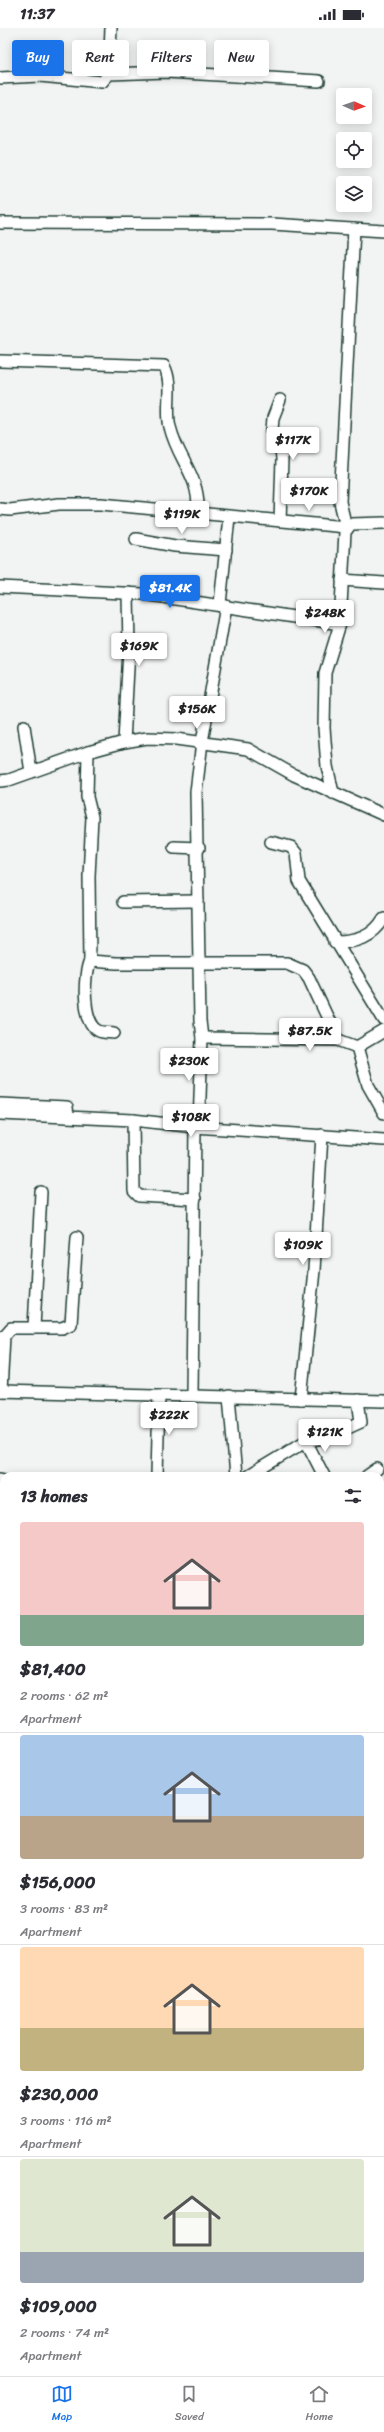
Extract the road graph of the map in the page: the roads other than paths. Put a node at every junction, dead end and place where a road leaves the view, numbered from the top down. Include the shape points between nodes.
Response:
1 (111, 28) edge
2 (111, 40) edge
3 (129, 73) edge
4 (108, 76) edge
5 (0, 78) edge
6 (319, 80) dead end
7 (0, 223) edge
8 (354, 229) junction
9 (384, 231) edge
10 (0, 361) edge
11 (280, 400) dead end
12 (0, 508) edge
13 (198, 514) junction
14 (229, 516) junction
15 (280, 521) junction
16 (384, 523) edge
17 (346, 527) junction
18 (136, 539) dead end
19 (226, 550) junction
20 (342, 580) junction
21 (384, 583) edge
22 (0, 587) edge
23 (128, 593) junction
24 (223, 605) junction
25 (340, 624) junction
26 (24, 726) dead end
27 (124, 742) junction
28 (202, 742) junction
29 (88, 752) junction
30 (31, 772) junction
31 (0, 781) edge
32 (334, 793) junction
33 (384, 815) edge
34 (271, 842) dead end
35 (174, 847) dead end
36 (199, 848) junction
37 (198, 901) junction
38 (123, 902) dead end
39 (384, 918) edge
40 (335, 942) junction
41 (90, 961) junction
42 (200, 963) junction
43 (384, 1020) edge
44 (384, 1031) edge
45 (114, 1033) dead end
46 (202, 1038) junction
47 (338, 1040) junction
48 (357, 1047) junction
49 (0, 1104) edge
50 (384, 1112) edge
51 (0, 1114) edge
52 (68, 1116) junction
53 (133, 1120) junction
54 (197, 1127) junction
55 (322, 1135) junction
56 (384, 1140) edge
57 (41, 1192) dead end
58 (195, 1198) junction
59 (77, 1237) dead end
60 (34, 1328) junction
61 (1, 1391) edge
62 (160, 1395) junction
63 (192, 1395) junction
64 (229, 1396) junction
65 (301, 1399) junction
66 (358, 1400) junction
67 (384, 1401) edge
68 (306, 1441) junction
69 (377, 1469) dead end
70 (157, 1472) edge
71 (236, 1472) edge
72 (255, 1472) edge
73 (322, 1472) edge
74 (373, 1472) edge

1 - 2 street
3 - 6 street via 166,72
4 - 5 street via 102,82 40,76
7 - 8 street via 272,224
8 - 9 street
8 - 17 street via 340,502
10 - 13 street via 164,366 168,384 169,426 183,461 193,476 199,497
11 - 15 street via 273,418 272,430 281,448 282,459
12 - 13 street via 10,510 59,504 101,504
13 - 14 street
14 - 15 street
14 - 19 street
15 - 17 street
16 - 17 street via 350,524
17 - 20 street
18 - 19 street via 175,546
19 - 24 street
20 - 21 street
20 - 25 street
22 - 23 street
23 - 24 street
23 - 27 street via 129,650
24 - 25 street
24 - 28 street
25 - 32 street via 326,674 324,728 327,766
26 - 30 street
27 - 28 street via 148,738
27 - 29 street
28 - 32 street via 248,749 294,776
28 - 36 street via 196,792
29 - 30 street
29 - 41 street via 87,797 92,817 89,884
30 - 31 street
32 - 33 street
34 - 40 street via 292,847 296,853 299,881
35 - 36 street
36 - 37 street
37 - 38 street
37 - 42 street
39 - 40 street via 367,937 351,942
40 - 43 street
41 - 42 street
41 - 45 street via 85,995 89,1018 94,1028 100,1032
42 - 46 street
42 - 47 street via 287,963 303,970
44 - 48 street
46 - 47 street
46 - 54 street
47 - 48 street
48 - 50 street via 368,1085
49 - 52 street via 67,1107
51 - 52 street
52 - 53 street
53 - 54 street
53 - 58 street via 134,1191 139,1196
54 - 55 street
54 - 58 street
55 - 56 street
55 - 65 street via 314,1270
57 - 60 street
58 - 63 street
59 - 60 street via 71,1324 62,1328
60 - 61 street via 11,1328 4,1336
61 - 62 street
62 - 63 street
62 - 70 street
63 - 64 street
64 - 65 street
64 - 71 street
65 - 66 street
66 - 67 street
66 - 68 street via 361,1422 328,1437
68 - 72 street
68 - 73 street
69 - 74 street

